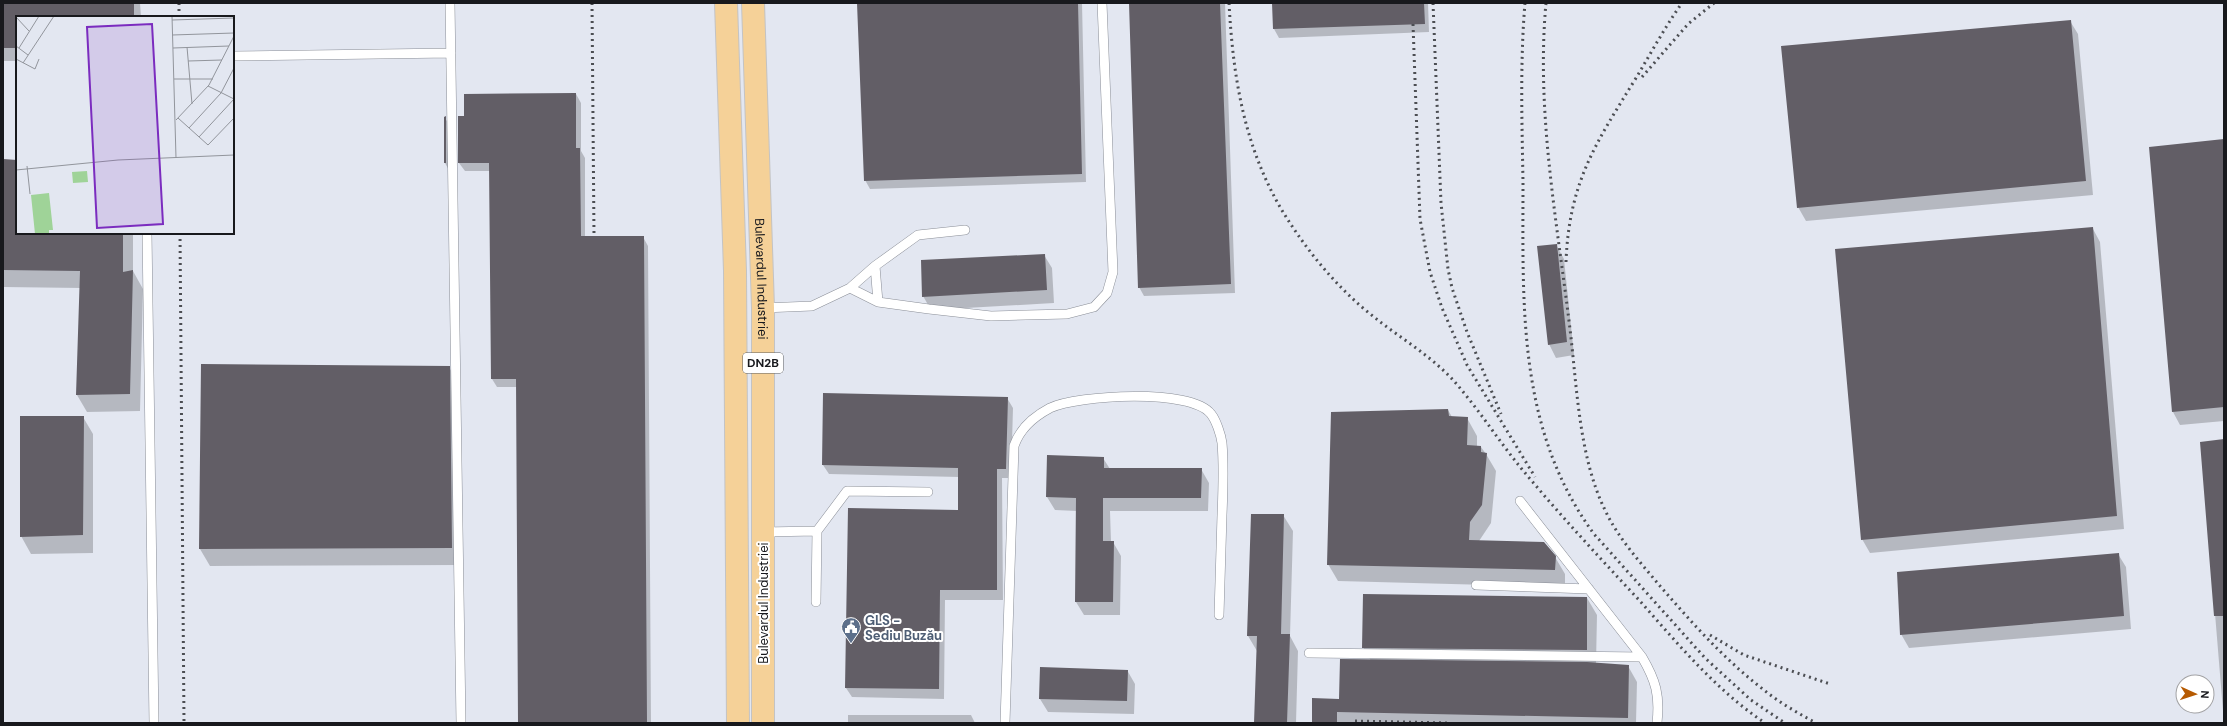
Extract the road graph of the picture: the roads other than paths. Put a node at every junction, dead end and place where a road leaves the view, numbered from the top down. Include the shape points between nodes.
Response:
1 (450, 3) edge
2 (726, 3) edge
3 (753, 3) edge
4 (1102, 3) edge
5 (451, 54) junction
6 (234, 56) edge
7 (966, 230) dead end
8 (147, 234) edge
9 (875, 266) junction
10 (850, 288) junction
11 (878, 302) junction
12 (763, 308) junction
13 (928, 492) dead end
14 (1520, 501) dead end
15 (816, 531) junction
16 (763, 532) junction
17 (1476, 585) dead end
18 (1589, 589) junction
19 (816, 602) dead end
20 (1219, 615) dead end
21 (1309, 652) dead end
22 (1642, 657) junction
23 (154, 723) edge
24 (461, 723) edge
25 (738, 723) edge
26 (763, 723) edge
27 (1005, 723) edge
28 (1657, 723) edge

1 - 5 lane
2 - 25 main road, Bulevardul Industriei / DN2B via 735,271
3 - 12 main road, Bulevardul Industriei / DN2B
4 - 11 lane via 1113,272 1108,293 1094,308 1067,314 991,316
5 - 6 lane
5 - 24 lane
7 - 9 lane via 918,235
8 - 23 lane
9 - 10 lane
9 - 11 lane
10 - 11 lane
10 - 12 lane via 812,306
12 - 16 main road, Bulevardul Industriei / DN2B
13 - 15 lane via 847,491
14 - 18 lane
15 - 16 lane
15 - 19 lane
16 - 26 main road, Bulevardul Industriei / DN2B
17 - 18 lane
18 - 22 lane
20 - 27 lane via 1222,441 1211,414 1194,402 1163,396 1087,399 1051,408 1030,421 1018,434 1014,446
21 - 22 lane
22 - 28 lane via 1654,676 1658,694

